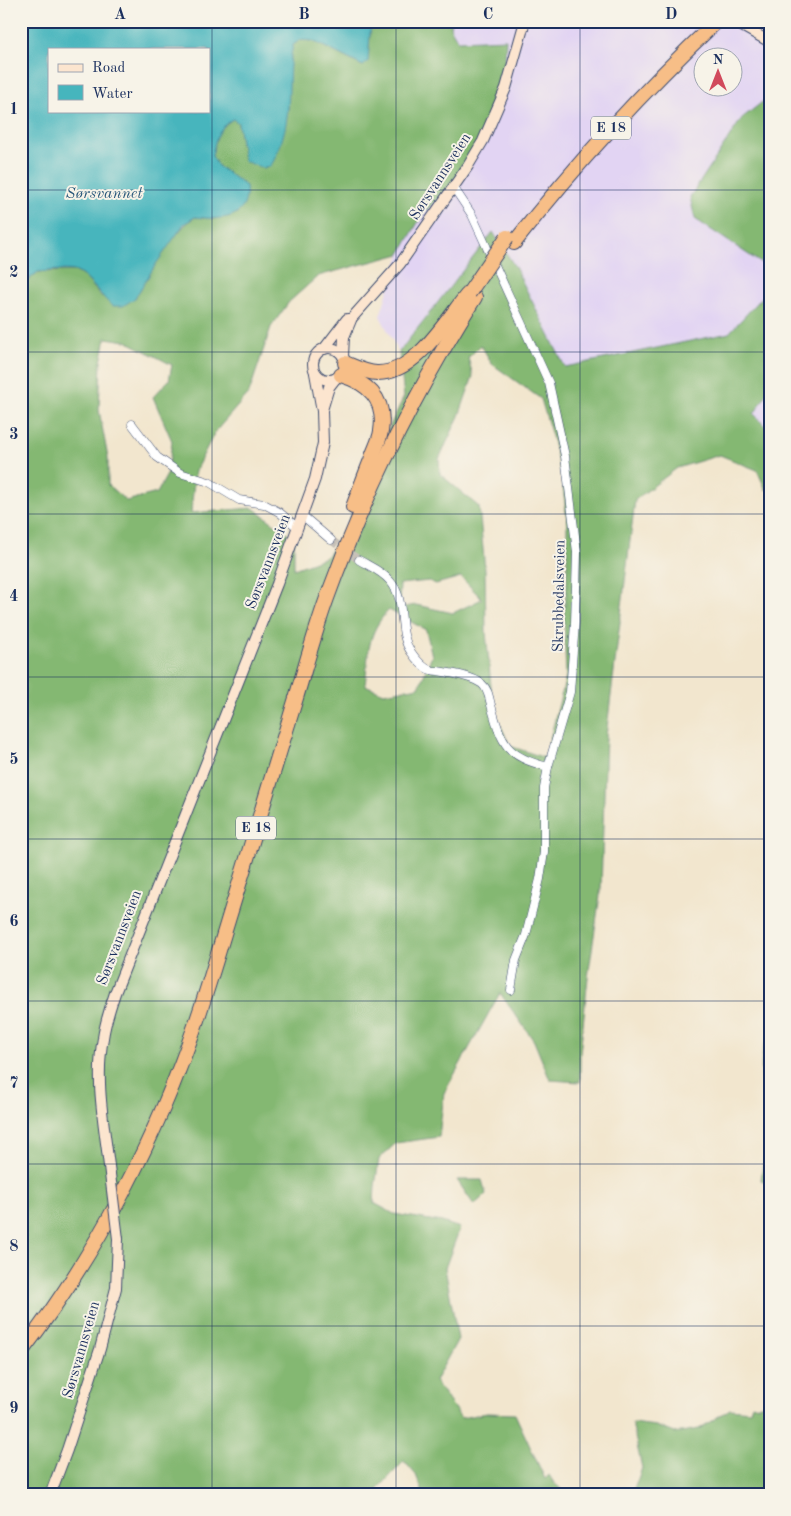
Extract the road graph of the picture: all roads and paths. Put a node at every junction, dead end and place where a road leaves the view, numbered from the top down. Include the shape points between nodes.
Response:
1 (733, 21) edge
2 (758, 21) edge
3 (713, 22) edge
4 (523, 25) edge
5 (751, 31) junction
6 (770, 42) edge
7 (454, 188) junction
8 (472, 295) junction
9 (351, 319) junction
10 (324, 349) junction
11 (341, 368) junction
12 (315, 373) junction
13 (322, 411) junction
14 (132, 424) dead end
15 (354, 507) junction
16 (302, 516) junction
17 (298, 528) junction
18 (331, 540) tunnel mouth
19 (359, 560) tunnel mouth
20 (548, 767) junction
21 (511, 990) dead end
22 (21, 1338) edge
23 (21, 1352) edge
24 (50, 1495) edge

1 - 5 main road
2 - 5 street
3 - 8 highway, E 18, bridge via 638,86 554,178
4 - 7 main road, Sørsvannsveien via 500,103
5 - 6 main road
7 - 9 main road, Sørsvannsveien via 400,264
7 - 20 street, Skrubbedalsveien via 472,216 549,383 565,456 577,552 575,623 570,692
8 - 11 highway, E 18 via 418,356 396,370 376,373
8 - 15 highway, E 18 via 413,384
8 - 23 highway, E 18 via 381,466 352,532 323,611 197,1020 162,1110 118,1200 78,1269
9 - 10 main road, Sørsvannsveien via 347,319
9 - 11 main road, Sørsvannsveien via 344,337
10 - 11 main road via 334,349
10 - 12 main road via 314,359
11 - 12 main road via 332,380 322,379
11 - 13 main road, Sørsvannsveien via 329,387
11 - 15 highway, E 18 via 373,394 382,417 381,432
12 - 13 main road, Sørsvannsveien
13 - 16 main road, Sørsvannsveien via 323,452
14 - 17 street via 157,457 180,473 210,482 239,500 264,504
15 - 22 highway, E 18 via 320,594 191,1013 157,1103 117,1190 70,1269
16 - 17 main road, Sørsvannsveien
16 - 18 street
17 - 24 main road, Sørsvannsveien, bridge via 115,992 102,1039 100,1089 118,1239 116,1288 100,1349
19 - 20 street via 381,572 399,595 405,642 416,658 431,670 484,685 499,734 506,746 525,760
20 - 21 street, Skrubbedalsveien via 540,879 516,960

